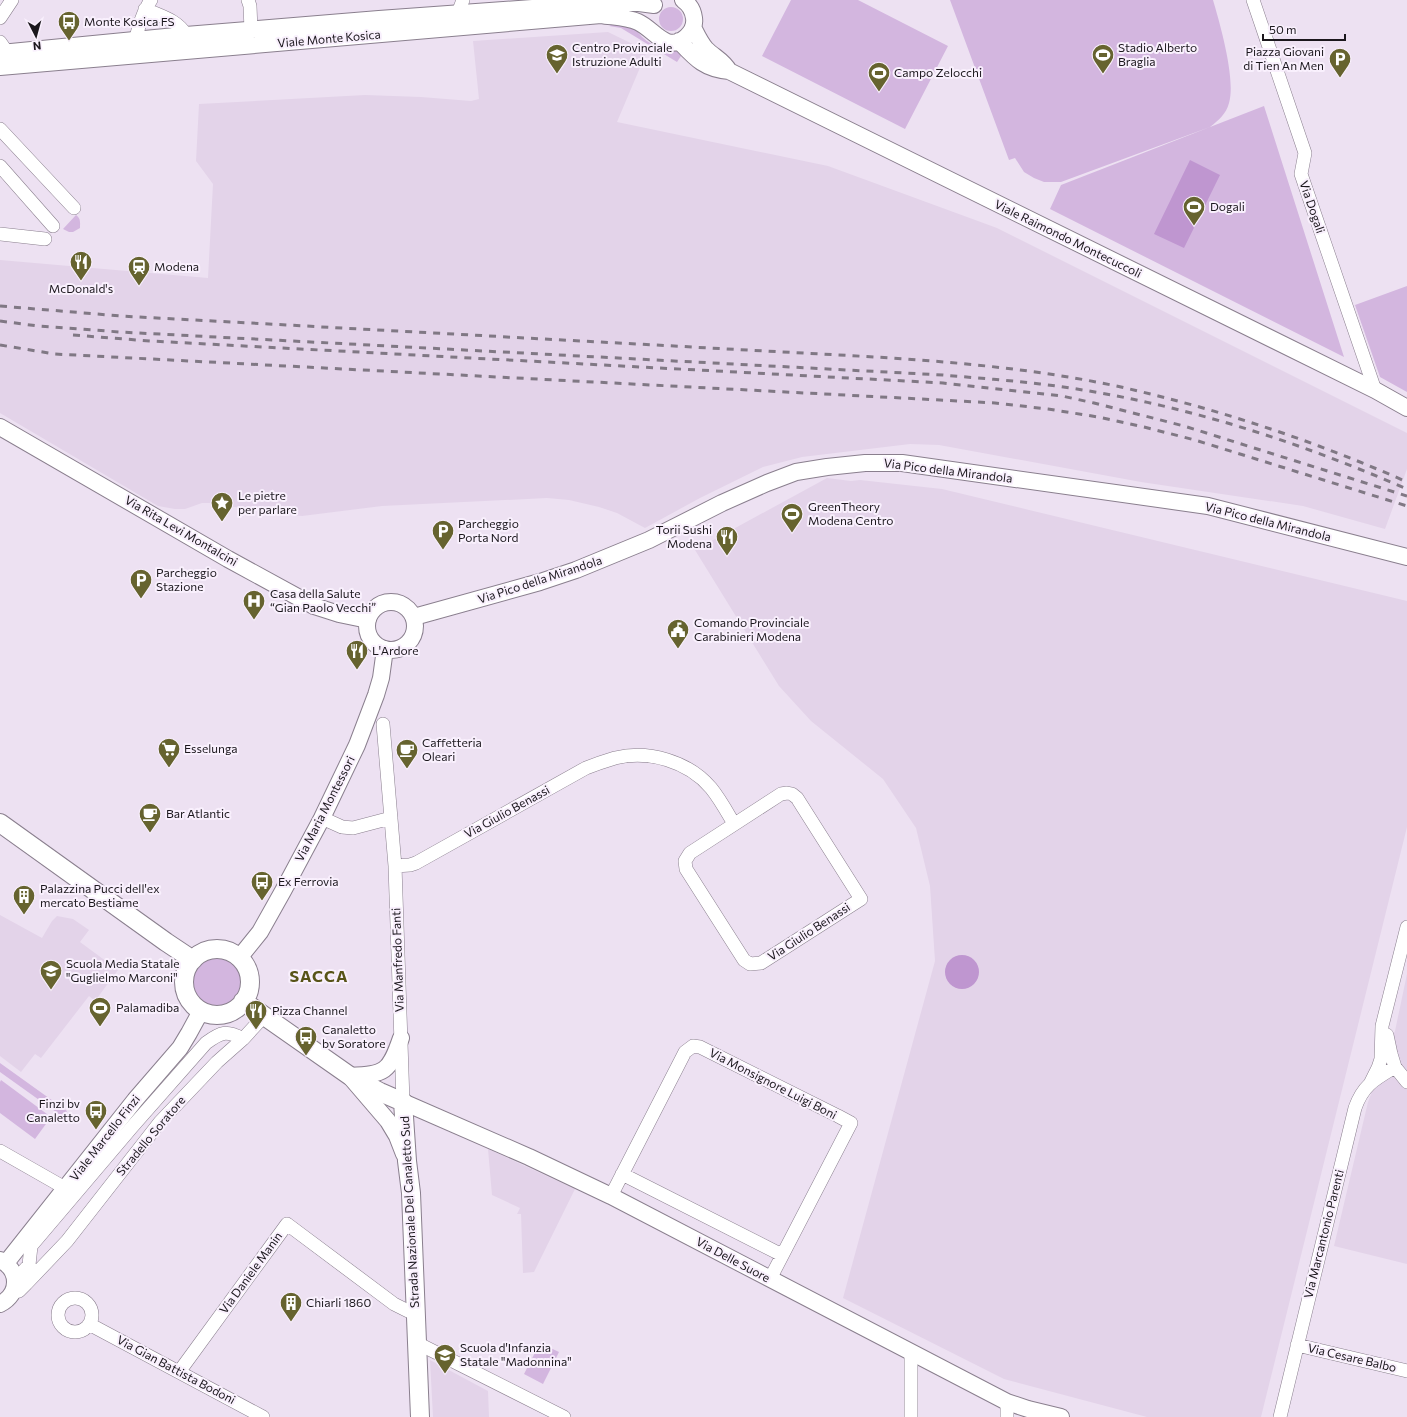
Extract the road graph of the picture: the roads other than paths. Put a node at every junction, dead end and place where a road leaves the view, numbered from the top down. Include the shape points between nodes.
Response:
1 (12, 0) edge
2 (248, 0) edge
3 (1253, 0) edge
4 (657, 2) edge
5 (691, 2) edge
6 (147, 3) edge
7 (460, 7) edge
8 (0, 18) edge
9 (693, 27) junction
10 (251, 30) junction
11 (653, 33) junction
12 (186, 35) junction
13 (679, 41) junction
14 (134, 48) junction
15 (2, 49) edge
16 (0, 67) edge
17 (729, 71) junction
18 (0, 129) edge
19 (0, 166) edge
20 (74, 208) dead end
21 (53, 226) dead end
22 (0, 234) edge
23 (45, 239) dead end
24 (1375, 390) junction
25 (1407, 408) edge
26 (0, 427) edge
27 (1407, 557) edge
28 (414, 617) junction
29 (368, 620) junction
30 (385, 649) junction
31 (383, 724) dead end
32 (322, 818) junction
33 (391, 818) junction
34 (0, 823) edge
35 (734, 824) junction
36 (396, 866) junction
37 (1407, 927) edge
38 (239, 958) junction
39 (193, 960) junction
40 (243, 1001) junction
41 (201, 1011) junction
42 (1386, 1015) junction
43 (264, 1016) junction
44 (400, 1038) junction
45 (243, 1039) junction
46 (1395, 1067) junction
47 (350, 1076) junction
48 (1370, 1082) junction
49 (1407, 1082) edge
50 (403, 1102) junction
51 (0, 1151) edge
52 (407, 1161) junction
53 (622, 1174) junction
54 (65, 1188) junction
55 (611, 1196) junction
56 (67, 1241) junction
57 (782, 1255) junction
58 (3, 1262) edge
59 (29, 1265) junction
60 (770, 1279) junction
61 (14, 1286) junction
62 (0, 1304) edge
63 (416, 1313) junction
64 (89, 1324) dead end
65 (417, 1343) junction
66 (1297, 1345) junction
67 (911, 1353) junction
68 (1407, 1371) edge
69 (179, 1372) junction
70 (1007, 1409) edge
71 (263, 1417) edge
72 (420, 1417) edge
73 (564, 1417) edge
74 (910, 1417) edge
75 (1061, 1417) edge
76 (1280, 1417) edge

1 - 8 street
2 - 10 street
3 - 24 street, Via Dogali via 1305,153 1301,174
4 - 7 street, Viale Monte Kosica
4 - 11 street, Viale Monte Kosica via 648,19
5 - 9 street via 694,13
6 - 12 street via 176,23
6 - 14 street
7 - 10 street, Viale Monte Kosica
9 - 13 street via 688,36
9 - 17 street, Viale Raimondo Montecuccoli via 701,43 726,64
10 - 12 street, Viale Monte Kosica
11 - 13 street, Viale Monte Kosica via 665,41
11 - 14 street, Viale Monte Kosica via 639,22 601,15
12 - 14 street, Viale Monte Kosica
13 - 17 street, Viale Raimondo Montecuccoli via 692,56 709,68
14 - 15 street, Viale Monte Kosica
14 - 16 street, Viale Monte Kosica
17 - 24 street, Viale Raimondo Montecuccoli
18 - 20 street
19 - 21 street
22 - 23 street
24 - 25 street, Viale Raimondo Montecuccoli
26 - 29 street, Via Rita Levi Montalcini via 314,606
27 - 28 street, Via Pico della Mirandola via 1208,506 902,463 865,463 796,472 722,503 649,540 576,570
28 - 29 street via 400,603 387,602 375,608
28 - 30 street via 415,630 409,642 398,648
29 - 30 street via 371,638
30 - 32 street, Via Maria Montessori via 381,678 369,717
31 - 33 street, Via Manfredo Fanti
32 - 33 street via 339,826 353,828
32 - 38 street, Via Maria Montessori via 264,926
33 - 36 street, Via Manfredo Fanti
34 - 39 main road
35 - 35 street, Via Giulio Benassi via 690,853 685,866 747,963 761,963 861,899 792,794 781,794
35 - 36 street, Via Giulio Benassi via 719,798 699,776 662,758 631,756 586,768 416,863
36 - 44 street, Via Manfredo Fanti
37 - 42 street
38 - 39 main road via 228,951 213,950 205,951
38 - 40 main road via 249,976 249,989
39 - 41 main road via 185,974 185,990 192,1004
40 - 41 main road via 227,1013 214,1015
40 - 43 main road, Strada Nazionale Del Canaletto Sud
41 - 54 street, Viale Marcello Finzi via 180,1048
42 - 46 street via 1389,1048
42 - 48 street via 1381,1038 1381,1059
43 - 45 street, Stradello Soratore
43 - 47 main road, Strada Nazionale Del Canaletto Sud
44 - 47 street via 395,1056 387,1068 373,1074
44 - 50 street, Via Manfredo Fanti
45 - 56 street, Stradello Soratore via 217,1062 160,1122
45 - 59 street, Stradello Soratore via 229,1032 206,1043 31,1246
46 - 48 street, Via Marcantonio Parenti
46 - 49 street
47 - 50 main road, Strada Nazionale Del Canaletto Sud
47 - 52 street via 388,1121
48 - 66 street, Via Marcantonio Parenti via 1359,1096 1355,1108
50 - 52 main road, Strada Nazionale Del Canaletto Sud
50 - 55 street, Via Delle Suore
51 - 54 street
52 - 63 main road, Strada Nazionale Del Canaletto Sud via 411,1193
53 - 55 street, Via Monsignore Luigi Boni
53 - 57 street
53 - 57 street, Via Monsignore Luigi Boni via 685,1052 693,1046 700,1047 838,1116 851,1123
54 - 58 street, Viale Marcello Finzi
55 - 60 street, Via Delle Suore
56 - 59 street, Stradello Soratore
56 - 61 street, Stradello Soratore via 19,1291
57 - 60 street, Via Monsignore Luigi Boni
58 - 61 street via 14,1274
59 - 61 street, Stradello Soratore
60 - 67 street, Via Delle Suore
61 - 62 street via 6,1301
63 - 65 main road, Strada Nazionale Del Canaletto Sud
63 - 69 street, Via Daniele Manin via 394,1304 287,1224
64 - 69 street, Via Gian Battista Bodoni
65 - 72 main road, Strada Nazionale Del Canaletto Sud
65 - 73 street
66 - 68 street, Via Cesare Balbo
66 - 76 street, Via Marcantonio Parenti
67 - 70 street, Via Delle Suore
67 - 74 street
69 - 71 street, Via Gian Battista Bodoni
70 - 75 street, Via Delle Suore via 1028,1409

